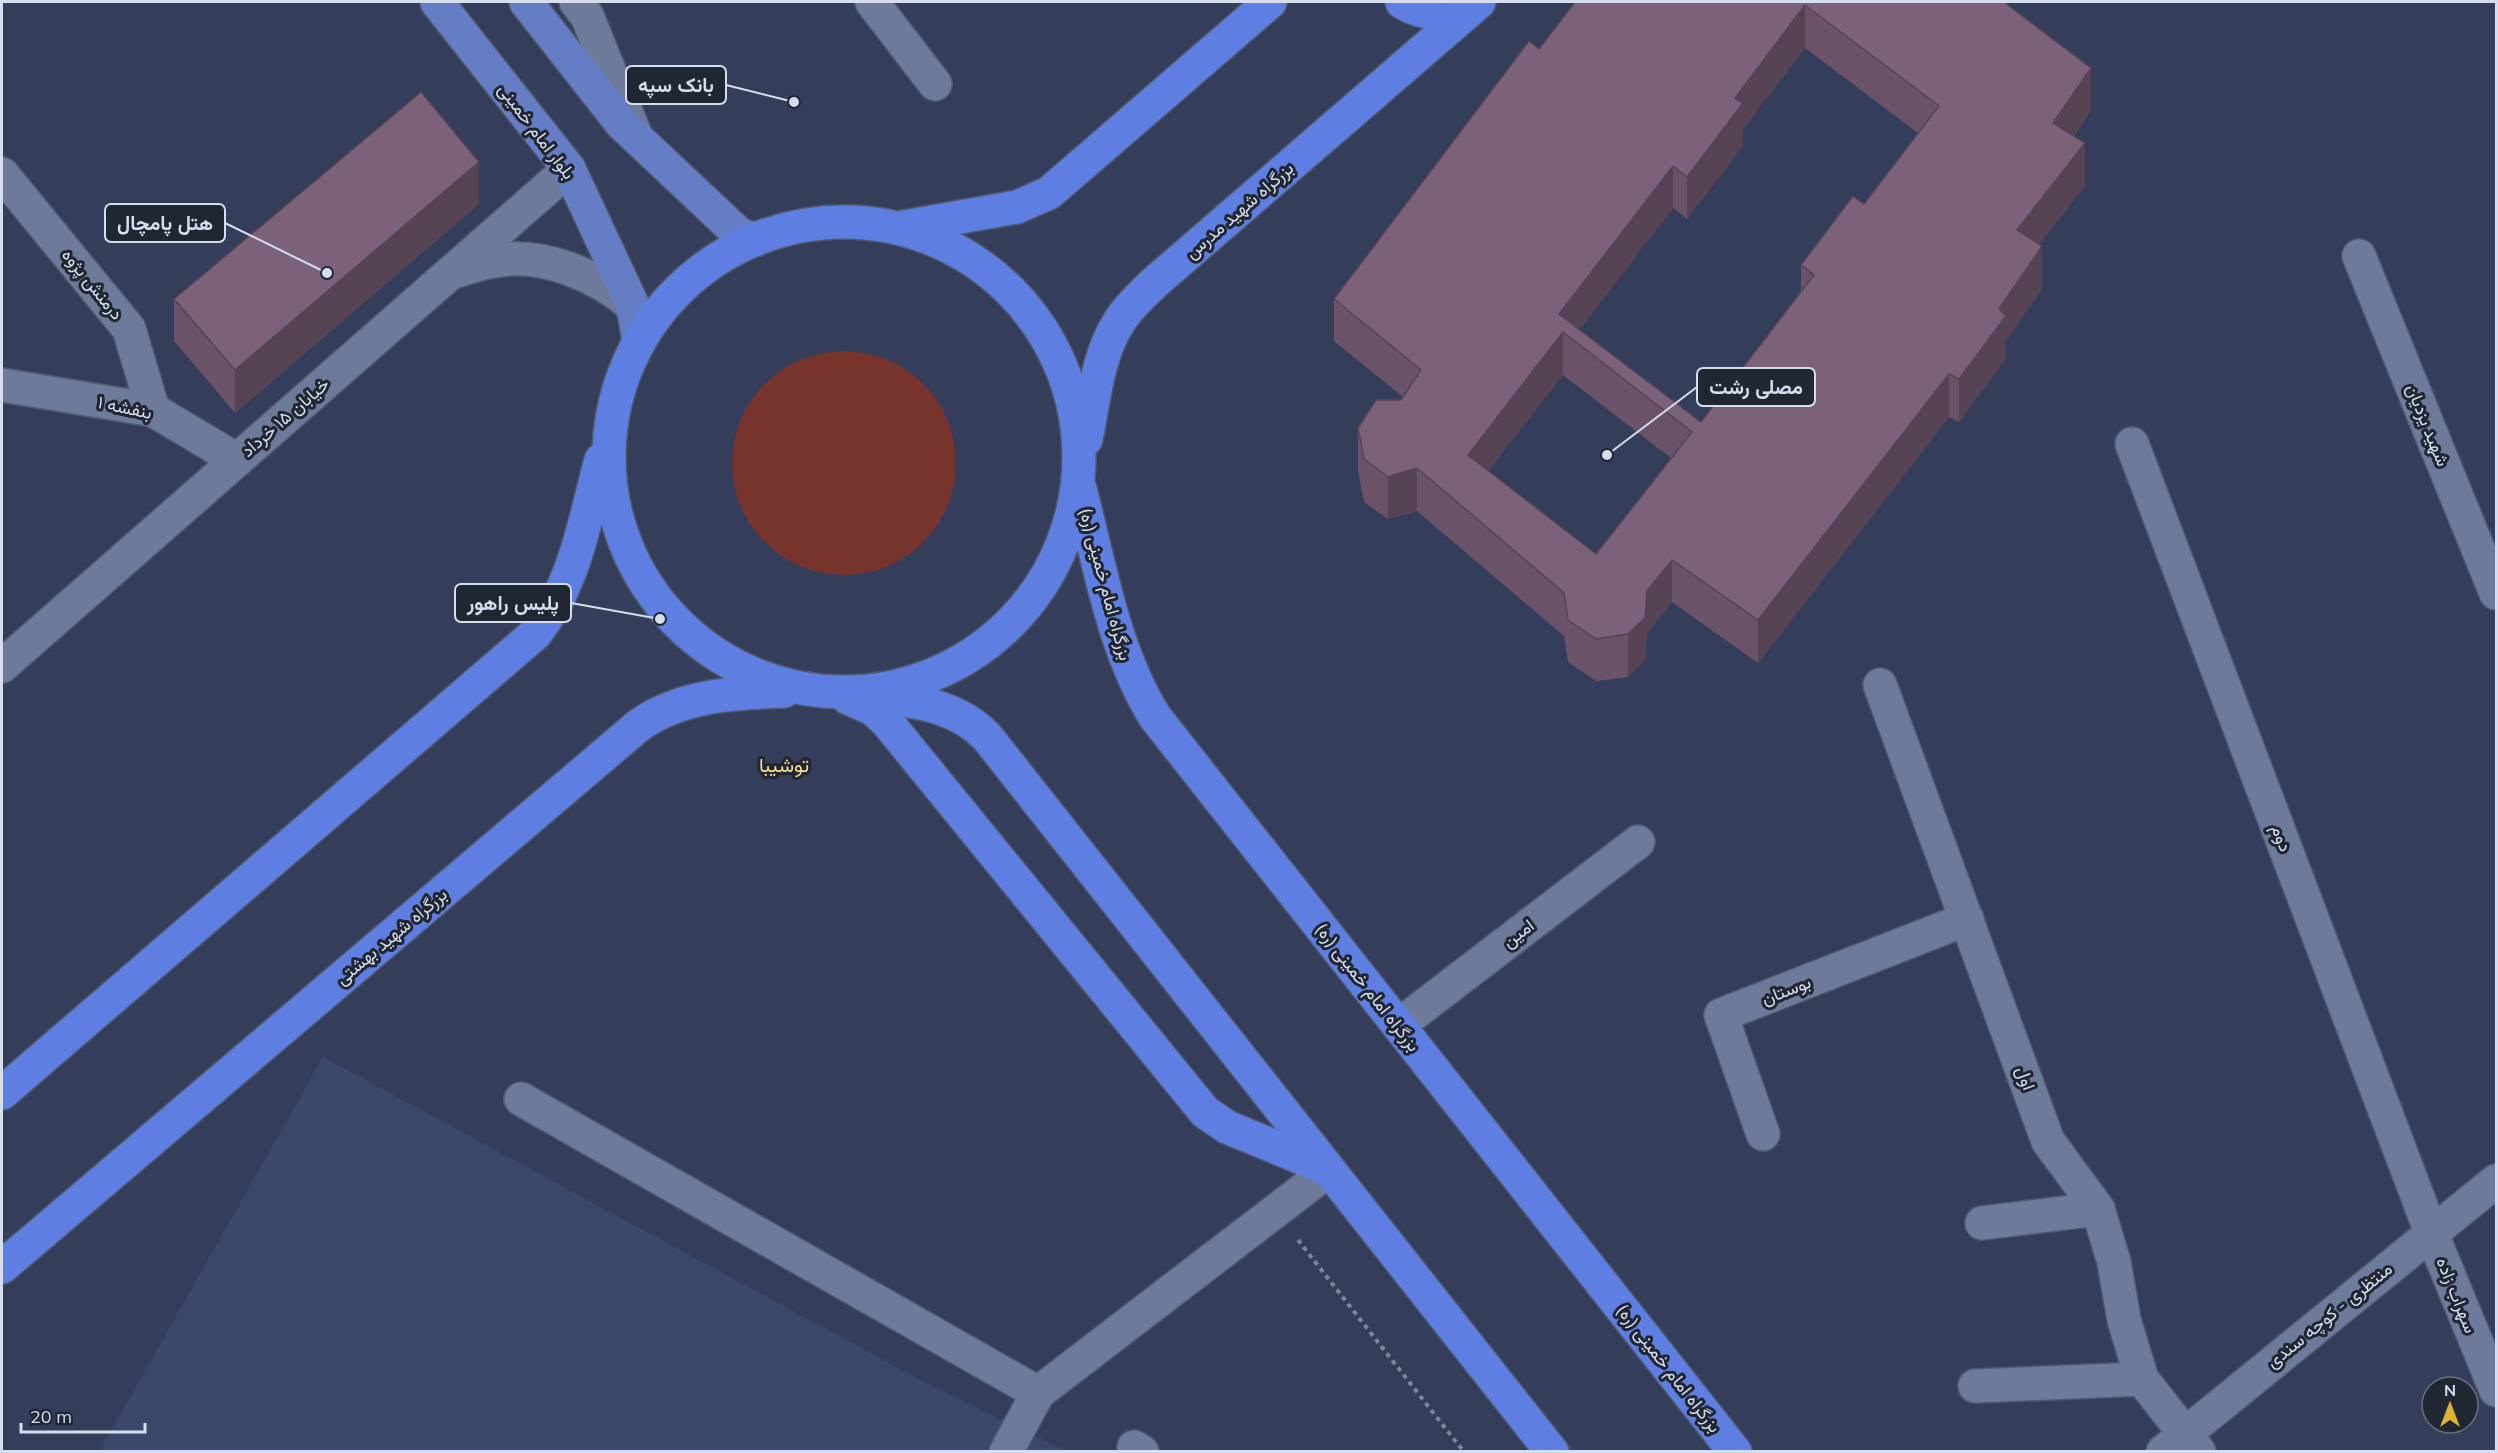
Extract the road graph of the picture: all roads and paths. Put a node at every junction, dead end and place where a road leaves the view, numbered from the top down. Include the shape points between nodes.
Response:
1 (437, 2) edge
2 (526, 2) edge
3 (576, 2) edge
4 (872, 2) edge
5 (1270, 2) edge
6 (1402, 2) edge
7 (1479, 2) edge
8 (935, 84) dead end
9 (636, 136) junction
10 (569, 168) junction
11 (2, 174) edge
12 (893, 227) junction
13 (747, 237) junction
14 (2360, 256) dead end
15 (450, 273) junction
16 (633, 306) junction
17 (639, 341) junction
18 (2, 385) edge
19 (153, 411) junction
20 (611, 424) junction
21 (2132, 444) dead end
22 (237, 460) junction
23 (1079, 476) junction
24 (2496, 593) edge
25 (2, 666) edge
26 (1880, 685) dead end
27 (834, 691) junction
28 (1638, 842) dead end
29 (1967, 919) junction
30 (1399, 1025) junction
31 (2, 1093) edge
32 (520, 1099) dead end
33 (1763, 1134) dead end
34 (1329, 1170) junction
35 (2496, 1181) edge
36 (2098, 1209) junction
37 (1982, 1223) dead end
38 (2431, 1232) junction
39 (2, 1267) edge
40 (2142, 1379) junction
41 (1976, 1386) dead end
42 (2496, 1390) edge
43 (1038, 1393) junction
44 (2182, 1446) edge
45 (1006, 1452) edge
46 (1552, 1452) edge
47 (1735, 1452) edge

1 - 10 main road, بلوار امام خمینی
2 - 9 main road via 622,124
3 - 9 street via 587,16
4 - 8 street
5 - 12 highway via 1049,193 1017,207 927,225
6 - 7 highway via 1442,13 1466,9
7 - 23 highway, بزرگراه شهید مدرس via 1132,305 1106,347
9 - 13 main road
10 - 15 street, خیابان ۱۵ خرداد
10 - 16 main road, بلوار امام خمینی
11 - 19 street, درمنش پژوه via 129,329
12 - 13 highway via 821,223
12 - 23 highway via 963,254 999,280 1030,312 1068,381 1078,426
13 - 17 highway via 688,280
14 - 24 street, شهید یزدیان
15 - 16 street via 494,260 544,263 612,288
15 - 22 street, خیابان ۱۵ خرداد
16 - 17 main road, بلوار امام خمینی
17 - 20 highway via 621,381
18 - 19 street, بنفشه ۱
19 - 22 street, بنفشه ۱
20 - 27 highway via 608,468 615,512 634,564 658,601 697,641 734,665 775,681
20 - 31 highway via 568,576 557,603 536,634
21 - 38 street, دوم
22 - 25 street, خیابان ۱۵ خرداد
23 - 27 highway via 1070,526 1052,567 1034,596 1004,630 968,657 939,672 896,686
23 - 30 highway, بزرگراه امام خمینی (ره) via 1123,652 1146,702
26 - 29 street, اول
27 - 34 highway via 865,705 887,722 1205,1112 1227,1127
27 - 34 highway via 922,702 959,714 978,727
27 - 39 highway, بزرگراه شهید بهشتی via 734,693 701,699 644,722
28 - 30 street, امین
29 - 33 street, بوستان via 1721,1015
29 - 36 street, اول via 2048,1140
30 - 47 highway, بزرگراه امام خمینی (ره)
32 - 43 street
34 - 43 street
34 - 46 highway
35 - 38 street, منتظری - کوچه سندی
36 - 37 street
36 - 40 street, اول
38 - 42 street, سهراب زاده
38 - 44 street, منتظری - کوچه سندی
40 - 41 street
40 - 44 street, اول
43 - 45 street

